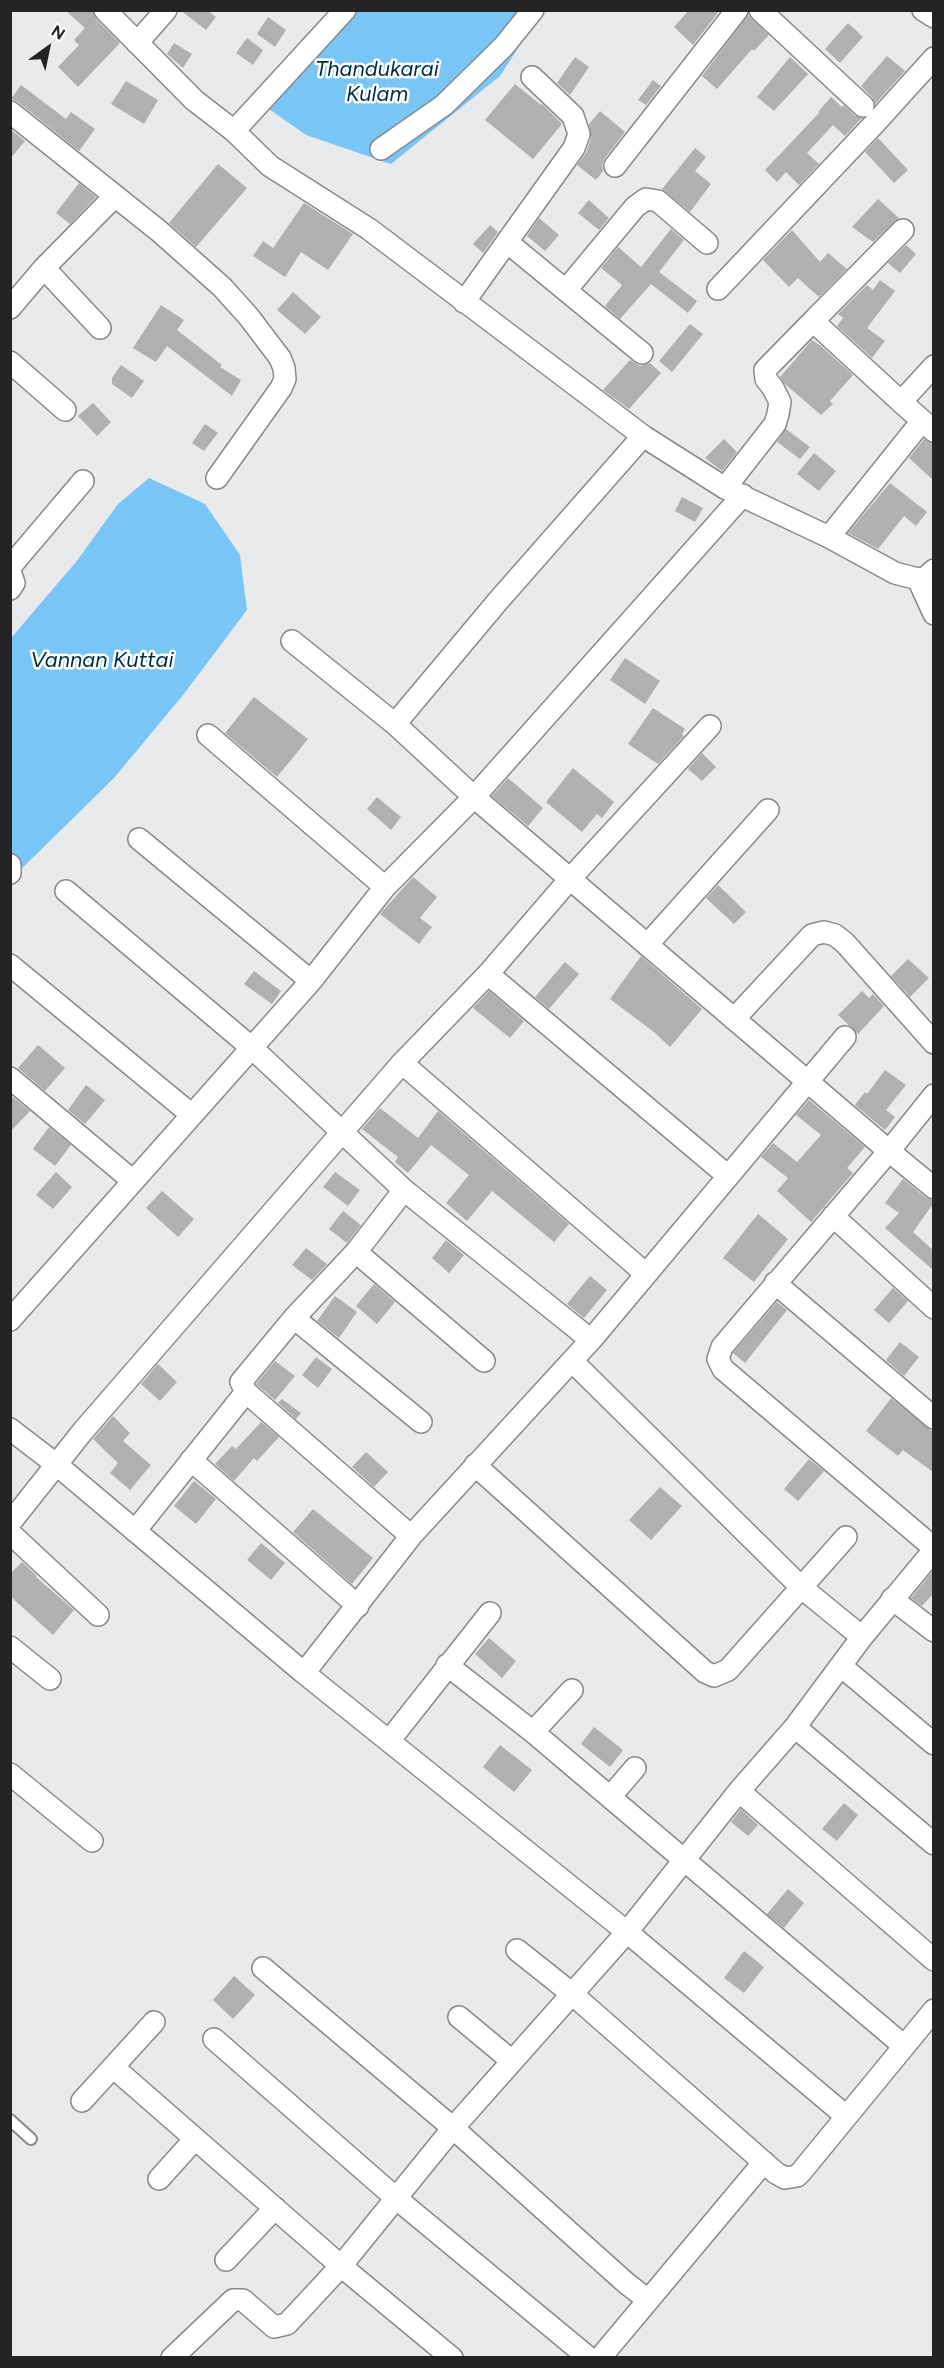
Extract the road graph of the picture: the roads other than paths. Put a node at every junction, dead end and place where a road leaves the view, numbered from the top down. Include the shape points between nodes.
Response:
1 (105, 10) edge
2 (166, 10) edge
3 (345, 10) edge
4 (533, 10) edge
5 (737, 10) edge
6 (760, 10) edge
7 (923, 10) edge
8 (933, 17) edge
9 (137, 43) junction
10 (933, 58) edge
11 (532, 76) dead end
12 (863, 106) dead end
13 (10, 112) edge
14 (234, 131) junction
15 (381, 149) dead end
16 (615, 166) dead end
17 (115, 196) junction
18 (903, 230) dead end
19 (507, 242) junction
20 (707, 243) dead end
21 (44, 268) junction
22 (566, 290) junction
23 (718, 290) dead end
24 (464, 302) junction
25 (10, 308) edge
26 (813, 321) junction
27 (100, 328) dead end
28 (642, 353) dead end
29 (10, 362) edge
30 (933, 366) edge
31 (901, 402) junction
32 (65, 410) dead end
33 (928, 426) edge
34 (643, 436) junction
35 (217, 478) dead end
36 (83, 481) dead end
37 (734, 491) junction
38 (829, 537) junction
39 (10, 569) edge
40 (926, 575) edge
41 (10, 589) edge
42 (933, 614) edge
43 (292, 641) dead end
44 (395, 724) junction
45 (710, 726) dead end
46 (208, 735) dead end
47 (474, 797) junction
48 (768, 810) dead end
49 (138, 839) dead end
50 (10, 865) edge
51 (10, 873) edge
52 (569, 880) junction
53 (385, 887) junction
54 (66, 891) dead end
55 (647, 945) junction
56 (10, 965) edge
57 (488, 974) junction
58 (311, 981) junction
59 (734, 1019) junction
60 (845, 1037) dead end
61 (933, 1043) edge
62 (252, 1048) junction
63 (402, 1063) junction
64 (10, 1078) edge
65 (807, 1081) junction
66 (933, 1095) edge
67 (192, 1115) junction
68 (343, 1133) junction
69 (889, 1151) junction
70 (728, 1176) junction
71 (133, 1181) junction
72 (933, 1188) edge
73 (404, 1190) junction
74 (833, 1216) junction
75 (356, 1252) junction
76 (646, 1274) junction
77 (775, 1283) junction
78 (933, 1308) edge
79 (12, 1315) edge
80 (294, 1317) junction
81 (591, 1340) junction
82 (484, 1361) dead end
83 (572, 1361) junction
84 (246, 1392) junction
85 (933, 1418) edge
86 (421, 1422) dead end
87 (10, 1430) edge
88 (191, 1461) junction
89 (57, 1464) junction
90 (475, 1465) junction
91 (10, 1523) edge
92 (135, 1531) junction
93 (10, 1533) edge
94 (411, 1536) junction
95 (846, 1537) dead end
96 (933, 1549) edge
97 (802, 1588) junction
98 (892, 1599) junction
99 (358, 1606) junction
100 (490, 1613) dead end
101 (98, 1615) dead end
102 (933, 1631) edge
103 (862, 1636) junction
104 (10, 1647) edge
105 (447, 1665) junction
106 (841, 1666) junction
107 (304, 1673) junction
108 (50, 1679) dead end
109 (573, 1690) dead end
110 (795, 1727) junction
111 (533, 1732) junction
112 (389, 1741) junction
113 (933, 1744) edge
114 (635, 1768) dead end
115 (10, 1774) edge
116 (739, 1791) junction
117 (610, 1797) junction
118 (92, 1841) dead end
119 (933, 1844) edge
120 (684, 1859) junction
121 (627, 1932) junction
122 (517, 1950) dead end
123 (933, 1960) edge
124 (263, 1968) dead end
125 (571, 1993) junction
126 (933, 2010) edge
127 (459, 2017) dead end
128 (154, 2022) dead end
129 (214, 2039) dead end
130 (904, 2046) junction
131 (512, 2061) junction
132 (113, 2067) junction
133 (82, 2101) dead end
134 (846, 2116) junction
135 (10, 2120) edge
136 (453, 2128) junction
137 (31, 2139) dead end
138 (195, 2139) junction
139 (764, 2162) junction
140 (159, 2179) dead end
141 (397, 2199) junction
142 (275, 2208) junction
143 (226, 2260) dead end
144 (341, 2266) junction
145 (648, 2300) junction
146 (172, 2358) edge
147 (452, 2358) edge
148 (589, 2358) edge
149 (600, 2358) edge

1 - 9 street
2 - 9 street
3 - 14 street
4 - 15 street via 504,46 444,105
5 - 16 street
6 - 12 street
7 - 8 street
9 - 14 street via 194,100
10 - 23 street
11 - 19 street via 573,116 579,134 574,148
13 - 17 street
14 - 24 street via 270,166 369,229
17 - 21 street
17 - 35 street via 222,286 284,368 281,388
18 - 26 street
19 - 22 street
19 - 24 street
20 - 22 street via 658,201 646,199
21 - 25 street
21 - 27 street
22 - 28 street
24 - 34 street
26 - 31 street
26 - 37 street via 765,370 780,402 778,414
29 - 32 street
30 - 31 street
31 - 33 street
33 - 38 street
34 - 37 street
34 - 44 street
36 - 39 street
37 - 38 street
37 - 47 street
38 - 40 street via 895,573
39 - 41 street via 14,583
40 - 42 street
43 - 44 street
44 - 47 street
45 - 52 street
46 - 53 street
47 - 52 street
47 - 53 street
48 - 55 street
49 - 58 street
50 - 51 street
52 - 55 street
52 - 57 street
53 - 58 street
54 - 62 street
55 - 59 street
56 - 67 street
57 - 63 street
57 - 70 street
58 - 62 street
59 - 61 street via 812,935 824,932 845,943
59 - 65 street
60 - 65 street
62 - 67 street
62 - 68 street
63 - 68 street
63 - 76 street
64 - 71 street
65 - 69 street
65 - 70 street
66 - 69 street
67 - 71 street
68 - 73 street
68 - 89 street
69 - 72 street
69 - 74 street
70 - 76 street
71 - 79 street
73 - 75 street
73 - 81 street
74 - 77 street
74 - 78 street
75 - 80 street
75 - 82 street
76 - 81 street
77 - 85 street
77 - 96 street via 722,1347 719,1363
80 - 84 street via 244,1377 242,1386
80 - 86 street
81 - 83 street
83 - 90 street
83 - 97 street
84 - 88 street
84 - 94 street
87 - 89 street
88 - 92 street
88 - 99 street
89 - 91 street
89 - 92 street
90 - 94 street
90 - 97 street via 714,1676 728,1670
92 - 107 street
93 - 101 street
94 - 99 street
95 - 97 street
96 - 98 street
97 - 103 street
98 - 102 street
98 - 103 street
99 - 107 street
100 - 105 street
103 - 106 street
104 - 108 street
105 - 111 street
105 - 112 street
106 - 110 street
106 - 113 street
107 - 112 street
109 - 111 street
110 - 116 street
110 - 119 street
111 - 117 street
112 - 121 street
114 - 117 street
115 - 118 street
116 - 120 street
116 - 123 street
117 - 120 street
120 - 121 street
120 - 130 street
121 - 125 street
121 - 134 street
122 - 125 street
124 - 136 street
125 - 131 street
125 - 139 street
126 - 130 street
127 - 131 street
128 - 132 street
129 - 141 street
130 - 134 street
131 - 136 street
132 - 133 street
132 - 138 street
134 - 139 street via 797,2176 785,2178
135 - 137 lane
136 - 141 street
136 - 145 street
138 - 140 street
138 - 142 street
139 - 145 street
141 - 144 street
141 - 148 street
142 - 143 street
142 - 144 street
144 - 146 street via 287,2324 274,2327 243,2300 233,2300
144 - 147 street
145 - 149 street

